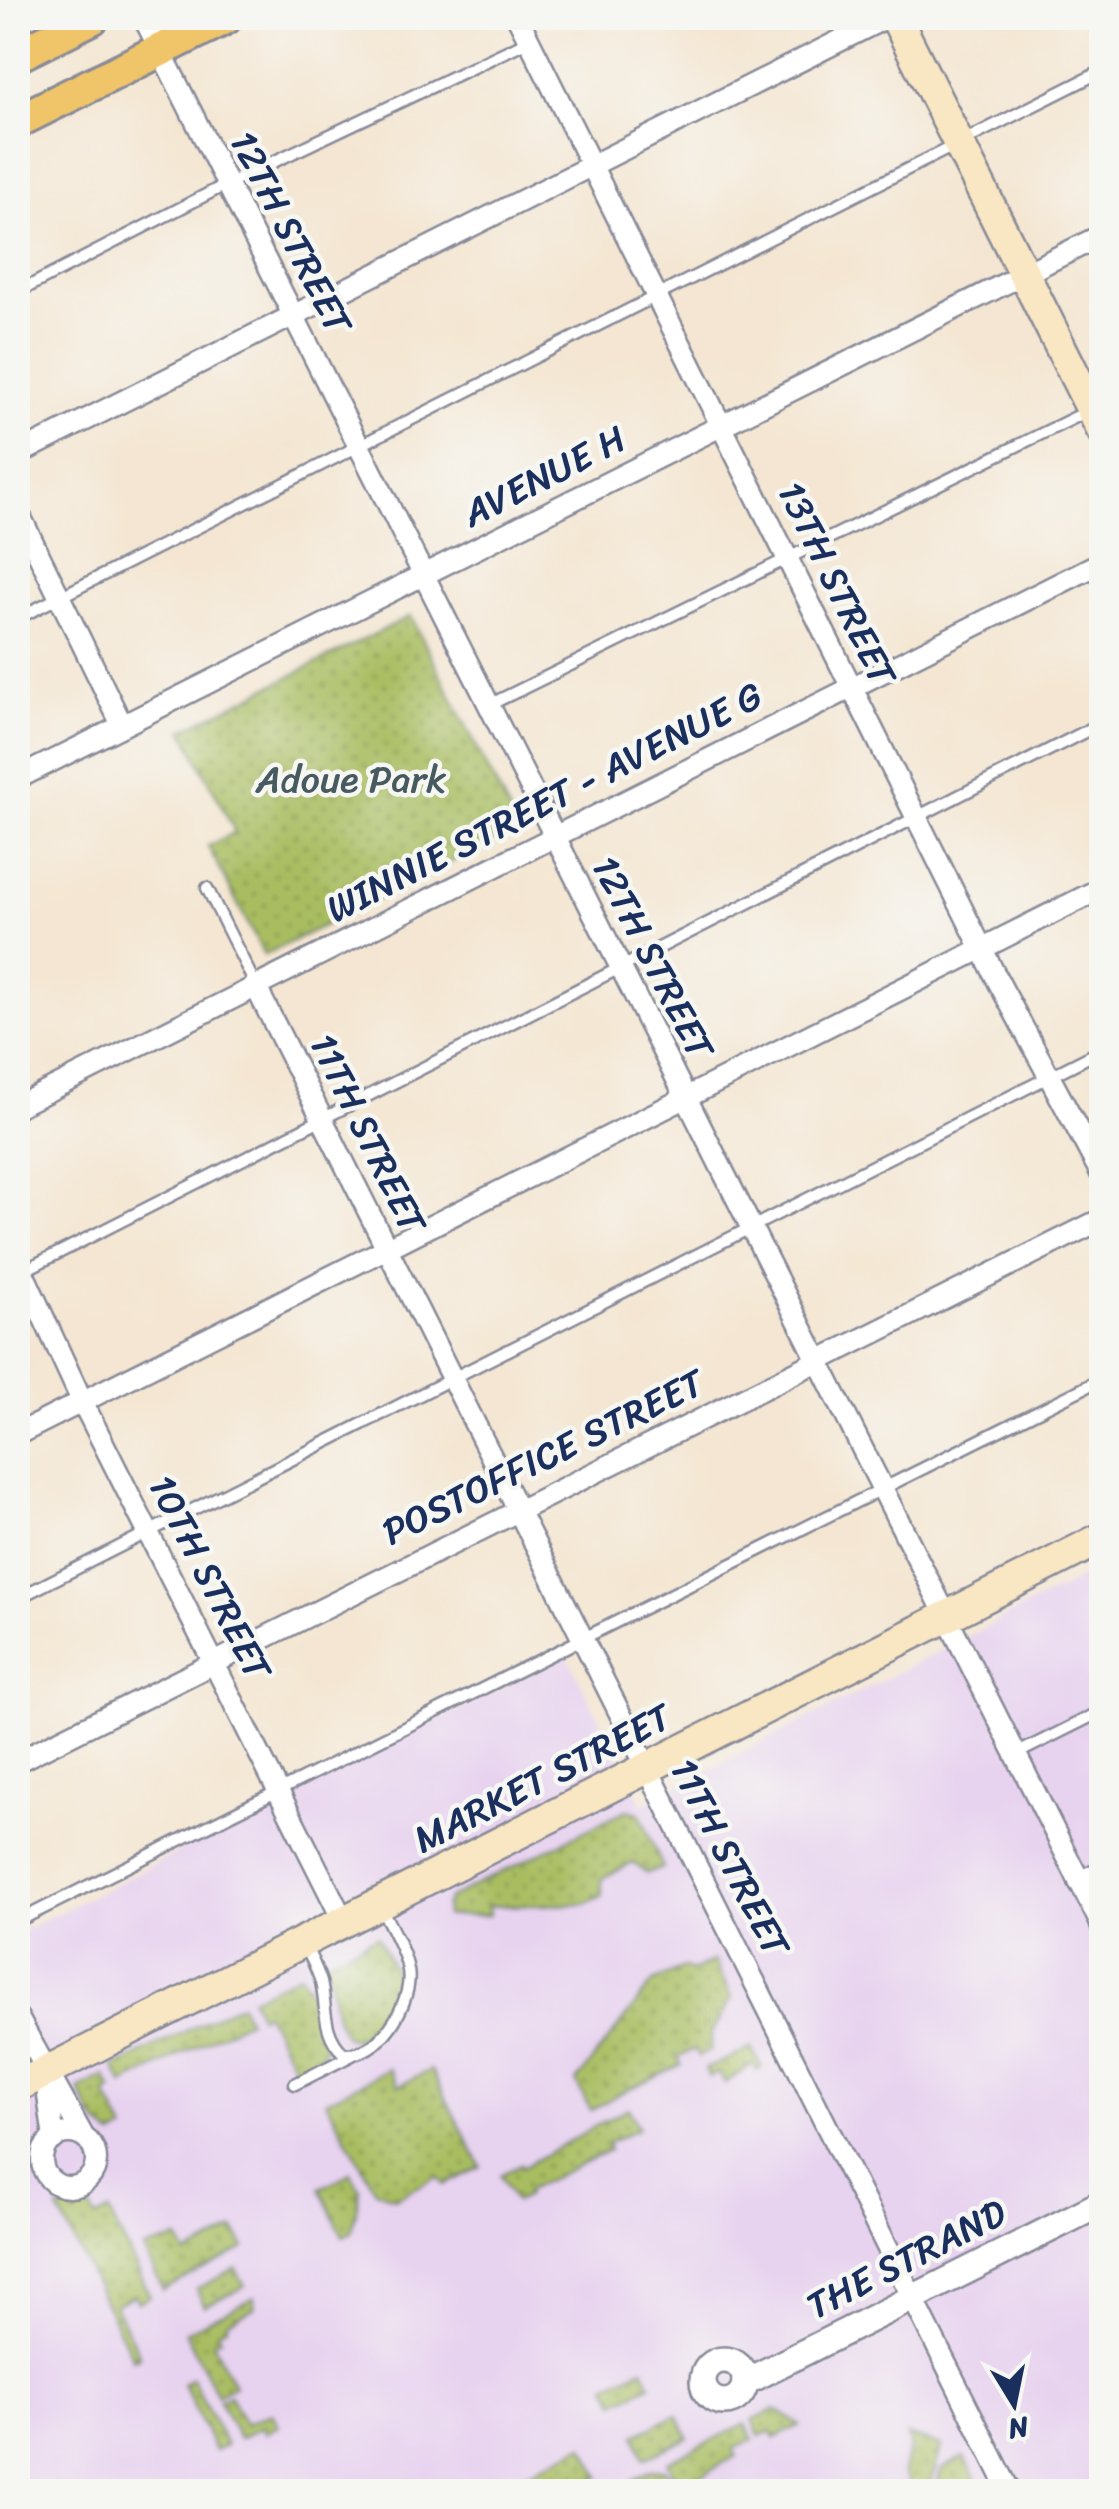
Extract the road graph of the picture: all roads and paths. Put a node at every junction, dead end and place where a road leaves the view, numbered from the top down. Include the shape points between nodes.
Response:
1 (92, 18) edge
2 (144, 18) edge
3 (225, 18) edge
4 (518, 18) edge
5 (885, 18) edge
6 (896, 18) edge
7 (528, 42) junction
8 (160, 50) junction
9 (18, 55) edge
10 (1102, 71) edge
11 (18, 122) edge
12 (958, 143) junction
13 (590, 166) junction
14 (226, 184) junction
15 (1102, 235) edge
16 (1024, 274) junction
17 (18, 292) edge
18 (655, 295) junction
19 (293, 315) junction
20 (1098, 414) edge
21 (720, 426) junction
22 (358, 445) junction
23 (18, 454) edge
24 (18, 512) edge
25 (786, 558) junction
26 (1102, 562) edge
27 (422, 576) junction
28 (59, 597) junction
29 (18, 618) edge
30 (850, 688) junction
31 (488, 706) junction
32 (1102, 724) edge
33 (122, 725) junction
34 (18, 778) edge
35 (915, 817) junction
36 (554, 838) junction
37 (207, 888) dead end
38 (1102, 888) edge
39 (981, 948) junction
40 (618, 965) junction
41 (255, 985) junction
42 (1102, 1050) edge
43 (1046, 1078) junction
44 (685, 1097) junction
45 (18, 1106) edge
46 (323, 1120) junction
47 (1102, 1175) edge
48 (1102, 1219) edge
49 (750, 1226) junction
50 (386, 1248) junction
51 (19, 1269) edge
52 (817, 1361) junction
53 (450, 1376) junction
54 (1102, 1379) edge
55 (82, 1401) junction
56 (18, 1434) edge
57 (882, 1489) junction
58 (516, 1509) junction
59 (149, 1533) junction
60 (1102, 1538) edge
61 (18, 1598) edge
62 (946, 1616) junction
63 (581, 1639) junction
64 (214, 1662) junction
65 (1102, 1711) edge
66 (1015, 1754) junction
67 (18, 1761) edge
68 (647, 1770) junction
69 (279, 1790) junction
70 (1102, 1871) edge
71 (1080, 1882) junction
72 (380, 1905) junction
73 (18, 1921) edge
74 (344, 1922) junction
75 (1102, 1926) edge
76 (304, 1942) junction
77 (18, 2018) edge
78 (353, 2055) junction
79 (31, 2079) edge
80 (295, 2084) dead end
81 (82, 2134) junction
82 (54, 2139) junction
83 (1102, 2203) edge
84 (912, 2297) junction
85 (745, 2382) dead end
86 (1010, 2492) edge

1 - 9 main road
2 - 8 street, 12TH STREET
3 - 8 main road
4 - 7 street, 13TH STREET
5 - 13 street
6 - 12 main road
7 - 13 street, 13TH STREET
7 - 14 lane
8 - 11 main road
8 - 14 street, 12TH STREET
10 - 12 lane
12 - 16 main road
12 - 18 lane
13 - 18 street, 13TH STREET
13 - 19 street
14 - 17 lane
14 - 19 street, 12TH STREET
15 - 16 street, AVENUE H
16 - 20 main road
16 - 21 street, AVENUE H
18 - 21 street, 13TH STREET
18 - 22 lane
19 - 22 street, 12TH STREET
19 - 23 street
20 - 25 lane
21 - 25 street, 13TH STREET
21 - 27 street, AVENUE H
22 - 27 street, 12TH STREET
22 - 28 lane
24 - 28 street
25 - 30 street, 13TH STREET
25 - 31 lane
26 - 30 street, WINNIE STREET - AVENUE G
27 - 31 street, 12TH STREET
27 - 33 street, AVENUE H
28 - 29 lane
28 - 33 street
30 - 35 street, 13TH STREET
30 - 36 street, WINNIE STREET - AVENUE G
31 - 36 street, 12TH STREET
32 - 35 lane
33 - 34 street, AVENUE H
35 - 39 street, 13TH STREET
35 - 40 lane
36 - 40 street, 12TH STREET
36 - 41 street, WINNIE STREET - AVENUE G
37 - 41 lane
38 - 39 street
39 - 43 street, 13TH STREET
39 - 44 street
40 - 44 street, 12TH STREET
40 - 46 lane
41 - 45 street, WINNIE STREET - AVENUE G
41 - 46 street, 11TH STREET
42 - 43 lane
43 - 47 street, 13TH STREET
43 - 49 lane
44 - 49 street, 12TH STREET
44 - 50 street
46 - 50 street, 11TH STREET
46 - 51 lane
48 - 52 street, POSTOFFICE STREET
49 - 52 street, 12TH STREET
49 - 53 lane
50 - 53 street, 11TH STREET
50 - 55 street
51 - 55 street, 10TH STREET
52 - 57 street, 12TH STREET
52 - 58 street, POSTOFFICE STREET
53 - 58 street, 11TH STREET
53 - 59 lane
54 - 57 lane
55 - 56 street
55 - 59 street, 10TH STREET
57 - 62 street, 12TH STREET
57 - 63 lane
58 - 63 street, 11TH STREET
58 - 64 street, POSTOFFICE STREET
59 - 61 lane
59 - 64 street, 10TH STREET
60 - 62 main road, MARKET STREET
62 - 66 street, 12TH STREET
62 - 68 main road, MARKET STREET
63 - 68 street, 11TH STREET
63 - 69 lane
64 - 67 street, POSTOFFICE STREET
64 - 69 street, 10TH STREET
65 - 66 lane
66 - 71 street, 12TH STREET
68 - 72 main road, MARKET STREET
68 - 84 street, 11TH STREET
69 - 73 lane
69 - 74 street, 10TH STREET
70 - 71 street
71 - 75 street, 12TH STREET
72 - 74 main road, MARKET STREET
72 - 78 lane via 409,1982 387,2032
74 - 76 main road, MARKET STREET
76 - 78 lane via 321,1984 329,2032 339,2050
76 - 79 main road, MARKET STREET
77 - 79 street
78 - 80 lane
79 - 81 street via 64,2098
79 - 82 street
81 - 82 street
81 - 82 street via 95,2148 96,2166 68,2186 51,2183 40,2169
83 - 84 street, THE STRAND
84 - 85 street, THE STRAND
84 - 86 street, 11TH STREET

